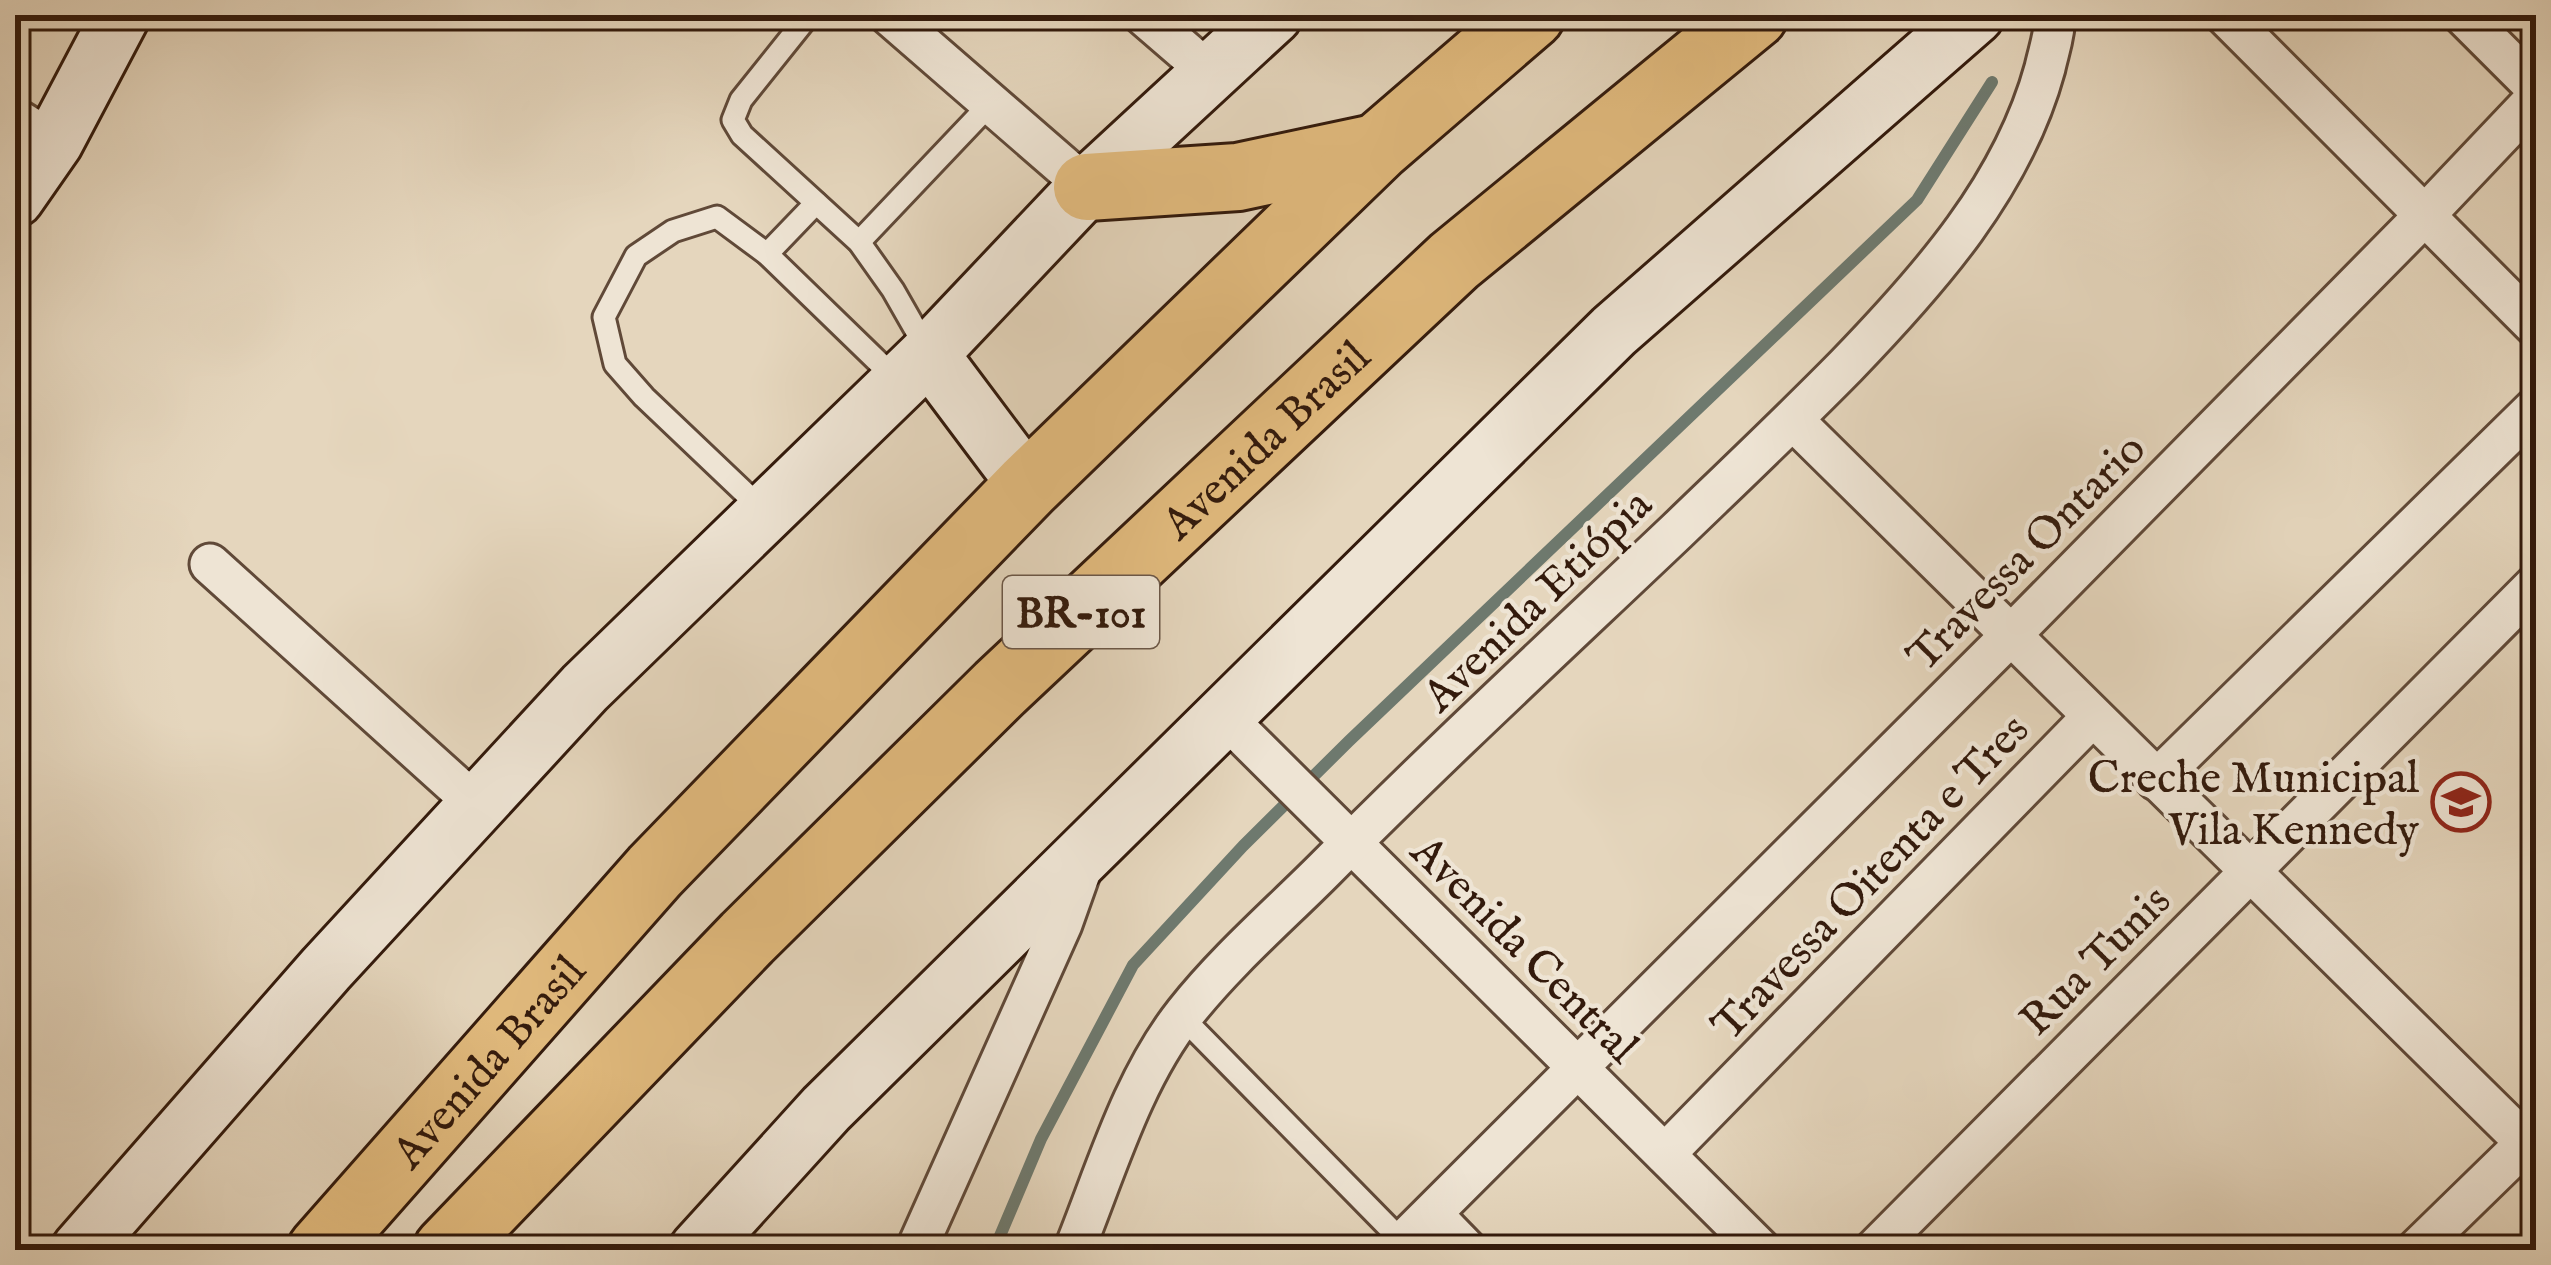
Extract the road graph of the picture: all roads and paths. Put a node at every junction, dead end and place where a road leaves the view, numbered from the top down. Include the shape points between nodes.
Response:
1 (121, 15) edge
2 (809, 15) edge
3 (889, 15) edge
4 (1143, 15) edge
5 (1273, 15) edge
6 (1531, 15) edge
7 (1754, 15) edge
8 (1975, 15) edge
9 (2055, 15) edge
10 (2225, 15) edge
11 (2462, 15) edge
12 (1209, 72) junction
13 (2536, 88) edge
14 (2536, 98) edge
15 (991, 103) junction
16 (34, 130) edge
17 (1378, 147) junction
18 (1088, 187) junction
19 (15, 198) edge
20 (816, 203) junction
21 (2425, 215) junction
22 (859, 242) junction
23 (767, 254) junction
24 (2536, 327) edge
25 (914, 368) junction
26 (2536, 407) edge
27 (1793, 420) junction
28 (1028, 486) junction
29 (766, 512) junction
30 (210, 564) dead end
31 (2536, 584) edge
32 (2009, 636) junction
33 (2092, 717) junction
34 (1240, 731) junction
35 (2156, 780) junction
36 (477, 805) junction
37 (1352, 842) junction
38 (1087, 850) junction
39 (2249, 872) junction
40 (1182, 1017) junction
41 (1579, 1069) junction
42 (2531, 1138) edge
43 (1665, 1154) junction
44 (1432, 1214) junction
45 (2438, 1243) edge
46 (1399, 1246) edge
47 (80, 1250) edge
48 (321, 1250) edge
49 (447, 1250) edge
50 (698, 1250) edge
51 (916, 1250) edge
52 (1074, 1250) edge
53 (1467, 1250) edge
54 (1760, 1250) edge
55 (1874, 1250) edge

1 - 16 street
2 - 20 lane via 733,120
3 - 15 street
4 - 12 street
5 - 12 street
6 - 17 highway, Avenida Brasil / BR-101
7 - 49 highway, Avenida Brasil / BR-101 via 1454,262 1035,655 746,938
8 - 34 street via 1614,332
9 - 27 street, Avenida Etiópia via 2036,102 1982,204 1902,308
10 - 21 street
11 - 13 street
12 - 18 street
14 - 21 street, Travessa Ontario
15 - 18 street
15 - 22 lane
16 - 19 street
17 - 18 highway via 1238,177
17 - 28 highway, Avenida Brasil / BR-101
18 - 25 street
20 - 22 lane
20 - 23 lane
21 - 24 street
21 - 32 street, Travessa Ontario
22 - 25 lane via 893,290
23 - 25 lane
23 - 29 lane via 717,217 673,231 636,256 604,317 615,364
25 - 28 street
25 - 29 street
26 - 35 street
27 - 32 street
27 - 37 street, Avenida Etiópia
28 - 48 highway, Avenida Brasil / BR-101 via 655,872
29 - 36 street
30 - 36 street
31 - 39 street, Rua Tunis
32 - 33 street
32 - 41 street, Travessa Ontario
33 - 35 street
33 - 43 street, Travessa Oitenta e Tres
34 - 37 street, Avenida Central
34 - 38 street
35 - 39 street
36 - 47 street
37 - 40 street, Avenida Etiópia
37 - 41 street, Avenida Central
38 - 50 street via 826,1108
38 - 51 street via 1062,924
39 - 42 street
39 - 55 street, Rua Tunis
40 - 46 lane
40 - 52 street, Avenida Etiópia via 1133,1104
41 - 43 street, Avenida Central
41 - 44 street, Travessa Ontario
42 - 45 street
43 - 54 street, Avenida Central
44 - 46 street, Travessa Ontario
44 - 53 street

